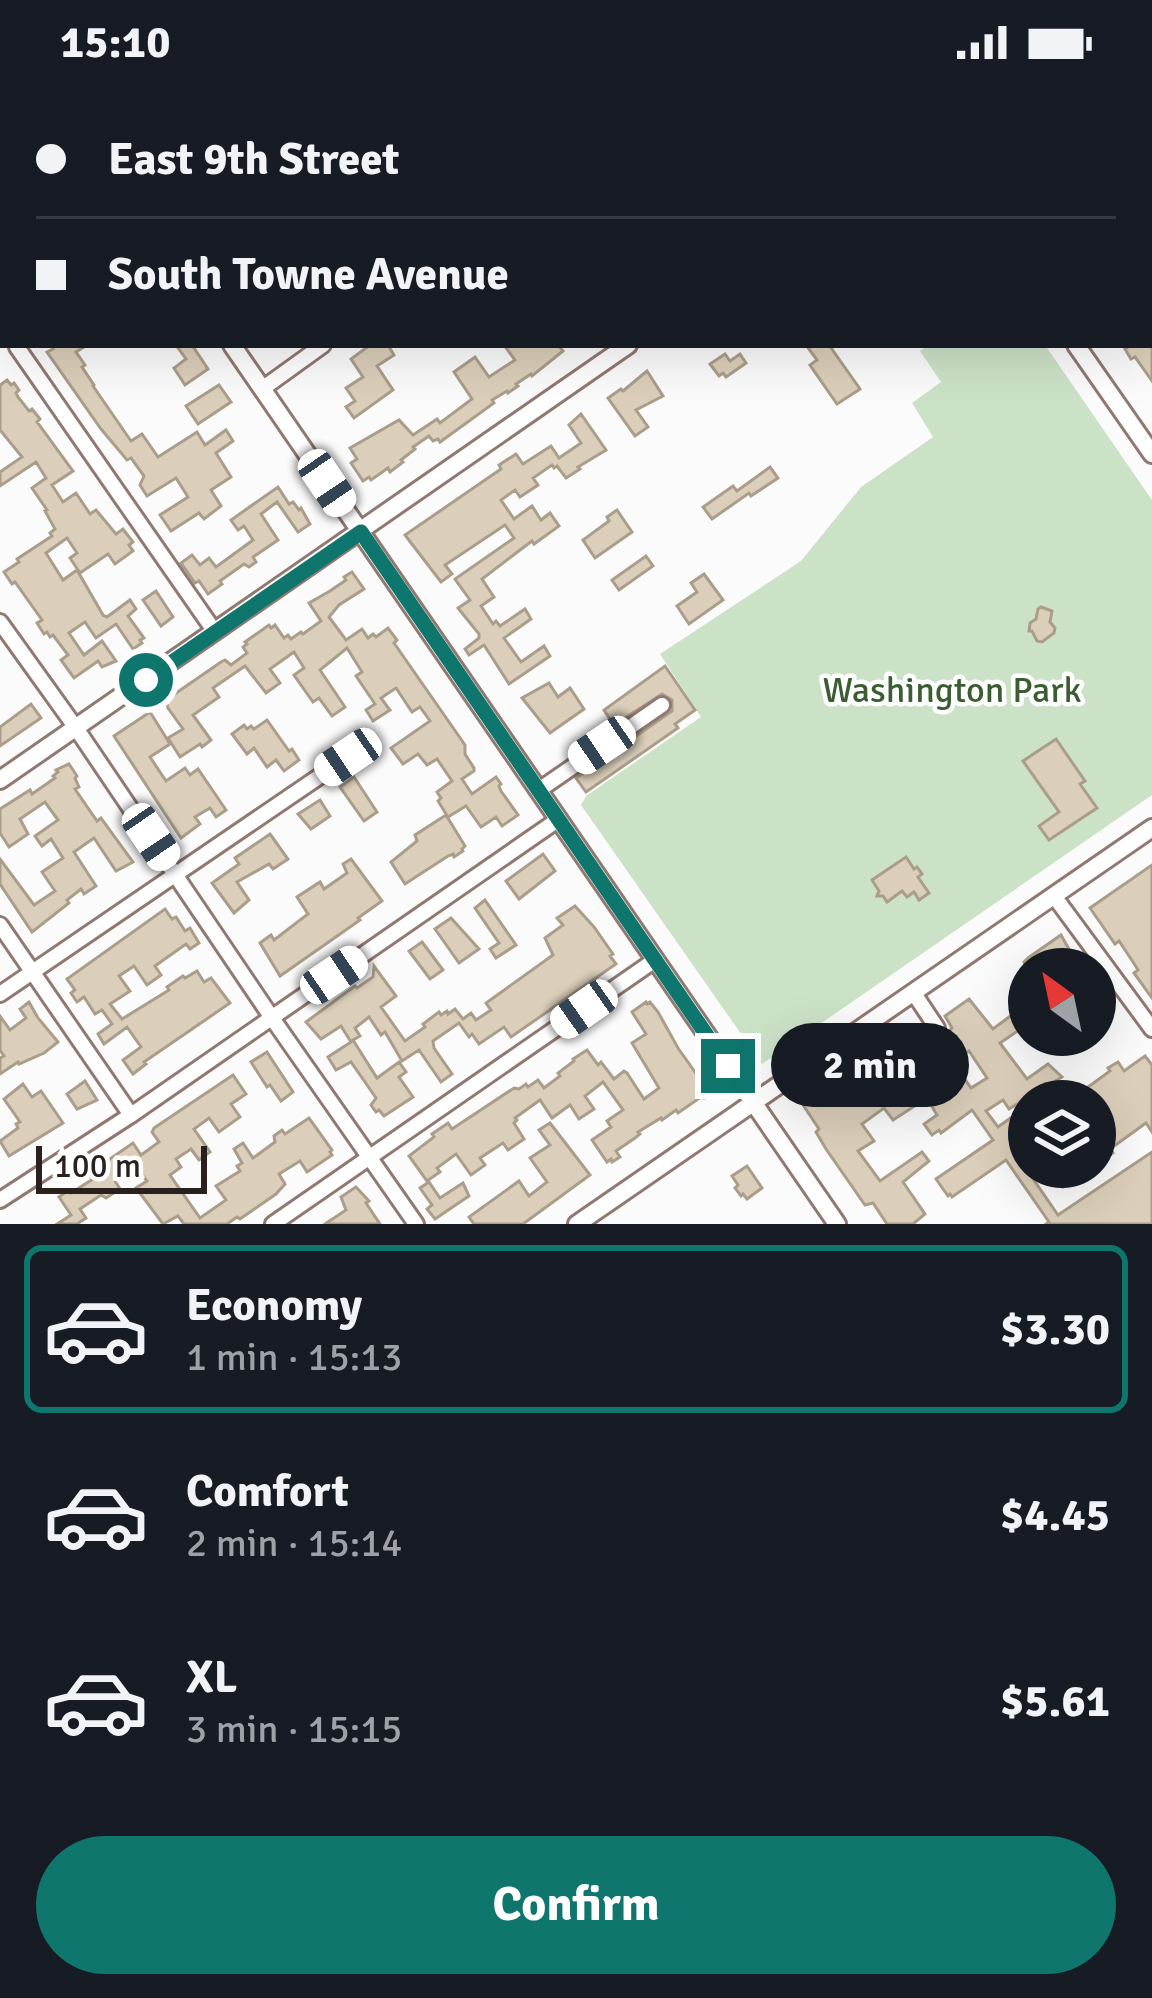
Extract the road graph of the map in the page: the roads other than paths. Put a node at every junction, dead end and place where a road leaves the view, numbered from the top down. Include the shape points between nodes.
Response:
1 (19, 348) edge
2 (234, 348) edge
3 (319, 348) edge
4 (624, 348) edge
5 (1078, 348) edge
6 (262, 389) junction
7 (1152, 454) edge
8 (361, 532) junction
9 (0, 622) edge
10 (215, 632) junction
11 (662, 705) dead end
12 (76, 728) junction
13 (348, 757) dead end
14 (0, 780) edge
15 (539, 790) junction
16 (560, 819) junction
17 (1152, 828) edge
18 (176, 874) junction
19 (1054, 896) junction
20 (0, 925) edge
21 (656, 960) junction
22 (34, 973) junction
23 (913, 992) junction
24 (0, 994) edge
25 (272, 1018) junction
26 (937, 1028) dead end
27 (1152, 1029) edge
28 (753, 1102) junction
29 (131, 1114) junction
30 (369, 1157) junction
31 (0, 1200) edge
32 (274, 1224) edge
33 (416, 1224) edge
34 (578, 1224) edge
35 (837, 1224) edge

1 - 10 street
2 - 6 street
3 - 6 street
4 - 8 street
5 - 7 street
6 - 8 street
8 - 10 street
8 - 15 street
9 - 12 street
10 - 12 street
11 - 15 street
12 - 14 street
12 - 18 street
13 - 18 street
15 - 16 street
16 - 21 street
16 - 25 street
17 - 19 street
18 - 22 street
18 - 25 street
19 - 23 street
19 - 27 street
20 - 22 street
21 - 28 street
21 - 30 street
22 - 24 street
22 - 29 street
23 - 26 street
23 - 28 street
25 - 29 street
25 - 30 street
28 - 34 street
28 - 35 street
29 - 31 street
30 - 32 street
30 - 33 street

